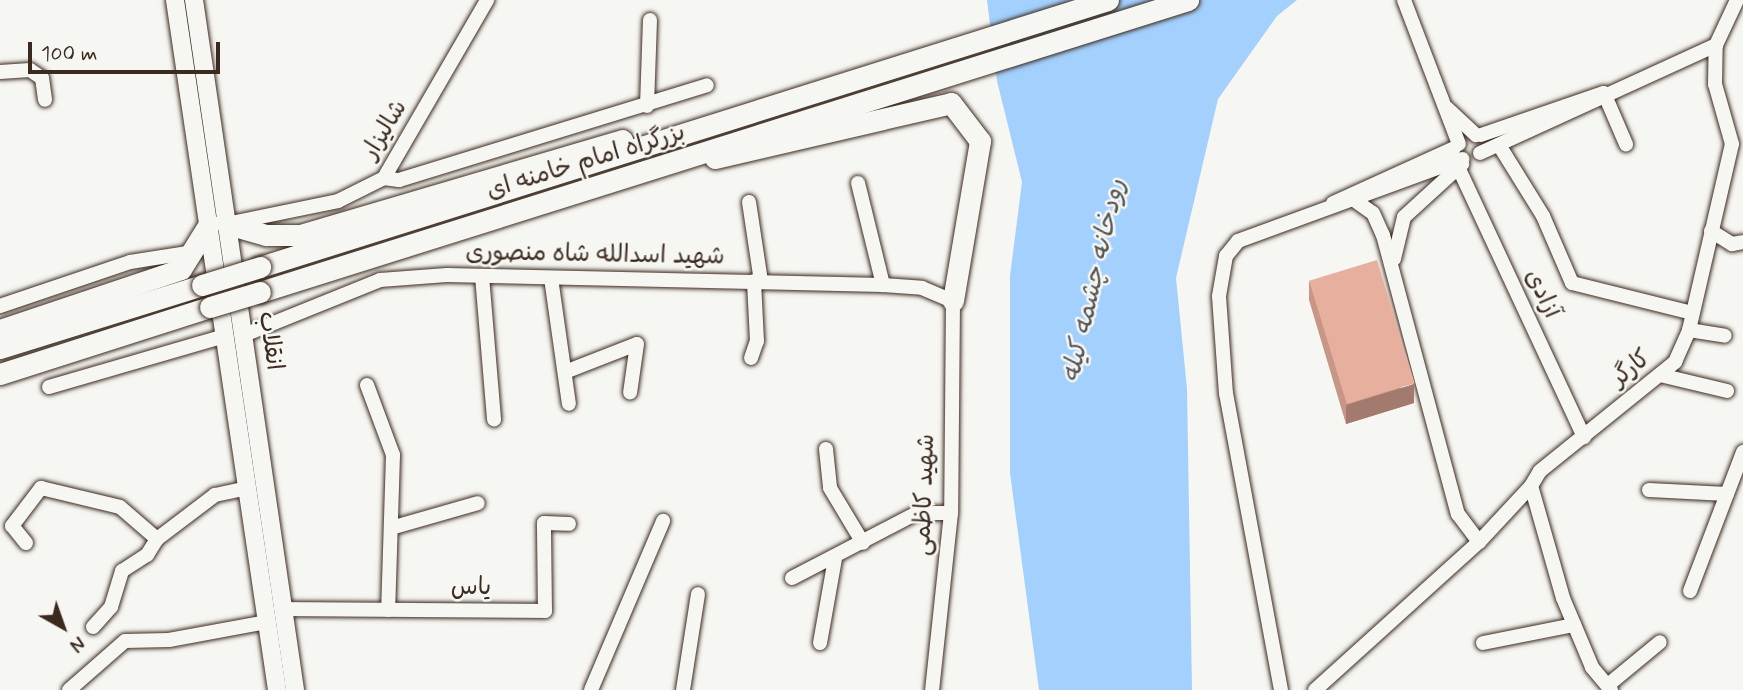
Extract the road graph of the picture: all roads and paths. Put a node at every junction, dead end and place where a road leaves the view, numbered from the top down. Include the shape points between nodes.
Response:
1 (176, 0) edge
2 (194, 0) edge
3 (487, 0) edge
4 (1108, 0) edge
5 (1188, 0) edge
6 (1404, 0) edge
7 (1737, 0) edge
8 (650, 20) dead end
9 (1716, 45) junction
10 (0, 72) edge
11 (707, 85) dead end
12 (1604, 93) junction
13 (45, 100) dead end
14 (784, 102) junction
15 (1443, 105) junction
16 (647, 106) junction
17 (1479, 135) junction
18 (1626, 144) dead end
19 (1499, 145) junction
20 (1480, 153) junction
21 (1460, 156) junction
22 (682, 159) junction
23 (384, 178) junction
24 (858, 183) dead end
25 (749, 202) dead end
26 (1357, 202) junction
27 (1311, 216) junction
28 (218, 224) junction
29 (1712, 231) junction
30 (1743, 242) edge
31 (197, 252) junction
32 (1393, 264) junction
33 (482, 276) junction
34 (551, 278) junction
35 (757, 281) junction
36 (883, 285) junction
37 (953, 301) junction
38 (0, 306) edge
39 (1692, 313) junction
40 (0, 330) edge
41 (1689, 330) junction
42 (244, 335) junction
43 (225, 336) junction
44 (1725, 336) dead end
45 (0, 348) edge
46 (751, 358) dead end
47 (565, 372) junction
48 (0, 374) edge
49 (1660, 375) junction
50 (367, 385) dead end
51 (49, 387) dead end
52 (1727, 391) dead end
53 (630, 393) dead end
54 (569, 404) dead end
55 (494, 419) dead end
56 (1584, 437) junction
57 (826, 449) dead end
58 (1743, 452) edge
59 (1531, 486) junction
60 (247, 488) junction
61 (1649, 489) dead end
62 (1727, 494) junction
63 (478, 503) dead end
64 (951, 513) junction
65 (663, 521) dead end
66 (569, 524) dead end
67 (394, 527) junction
68 (157, 539) junction
69 (1479, 542) junction
70 (26, 543) dead end
71 (863, 543) junction
72 (835, 559) junction
73 (792, 579) dead end
74 (1690, 591) dead end
75 (698, 594) dead end
76 (284, 609) junction
77 (387, 610) junction
78 (267, 622) junction
79 (1574, 625) junction
80 (93, 627) dead end
81 (1660, 642) dead end
82 (820, 643) dead end
83 (1483, 643) dead end
84 (1610, 687) edge
85 (69, 690) edge
86 (277, 690) edge
87 (295, 690) edge
88 (591, 690) edge
89 (683, 690) edge
90 (932, 690) edge
91 (1282, 690) edge
92 (1315, 690) edge

1 - 28 main road, انقلاب
2 - 28 main road, انقلاب
3 - 23 street, شالیزار
4 - 14 highway, بزرگراه امام خامنه ای
5 - 22 highway, بزرگراه امام خامنه ای
6 - 15 street, آزادی
7 - 9 street, کارگر
8 - 16 street
9 - 12 street
9 - 29 street, کارگر via 1714,84 1732,144
10 - 13 street via 30,70 42,78
11 - 16 street
12 - 17 street
12 - 18 street
12 - 19 street
14 - 28 highway via 592,148 300,235 266,235
14 - 45 highway, بزرگراه امام خامنه ای, bridge
15 - 17 street
15 - 21 street, آزادی
16 - 23 street via 399,180
17 - 20 street via 1487,143
17 - 21 street
19 - 20 street
19 - 39 street via 1543,216 1572,283
20 - 21 street
21 - 26 street
21 - 27 street
21 - 32 street via 1404,217
21 - 56 street, آزادی
22 - 37 highway via 738,157 951,103 980,141
22 - 48 highway, بزرگراه امام خامنه ای, bridge
23 - 28 street, شالیزار via 338,201
24 - 36 street
25 - 35 street
26 - 27 street
26 - 32 street via 1373,213
27 - 91 street via 1238,241 1220,274 1226,394
28 - 31 highway
28 - 42 main road, انقلاب
28 - 43 main road, انقلاب
29 - 30 street via 1732,244
29 - 39 street, کارگر
31 - 38 street via 130,262
31 - 40 highway via 181,269 151,282
32 - 69 street via 1399,311 1458,514
33 - 34 street, شهید اسدالله شاه منصوری
33 - 42 street, شهید اسدالله شاه منصوری via 380,280
33 - 55 street
34 - 35 street, شهید اسدالله شاه منصوری
34 - 47 street
35 - 36 street, شهید اسدالله شاه منصوری
35 - 46 street via 757,341
36 - 37 street, شهید اسدالله شاه منصوری via 922,288
37 - 64 street, شهید کاظمی
39 - 41 street, کارگر
41 - 44 street
41 - 49 street, کارگر via 1675,362
42 - 76 main road, انقلاب
43 - 51 street
43 - 60 main road, انقلاب
47 - 53 street via 637,344
47 - 54 street
49 - 52 street
49 - 56 street, کارگر
50 - 67 street via 393,455
56 - 59 street, کارگر via 1541,471
57 - 71 street via 830,488
58 - 62 street
59 - 69 street, کارگر
59 - 79 street
60 - 68 street via 215,495
60 - 78 main road, انقلاب
61 - 62 street
62 - 74 street
63 - 67 street
64 - 71 street via 917,513
64 - 90 street, شهید کاظمی
65 - 88 street
66 - 77 street, یاس via 544,523 545,611
67 - 77 street
68 - 70 street via 120,507 41,488 12,526
68 - 80 street via 147,555 122,571 111,607
69 - 92 street, کارگر
71 - 72 street
72 - 73 street
72 - 82 street
75 - 89 street
76 - 77 street, یاس
76 - 87 main road, انقلاب
78 - 85 street via 169,640 125,641
78 - 86 main road, انقلاب
79 - 83 street
79 - 84 street via 1592,667
81 - 84 street

